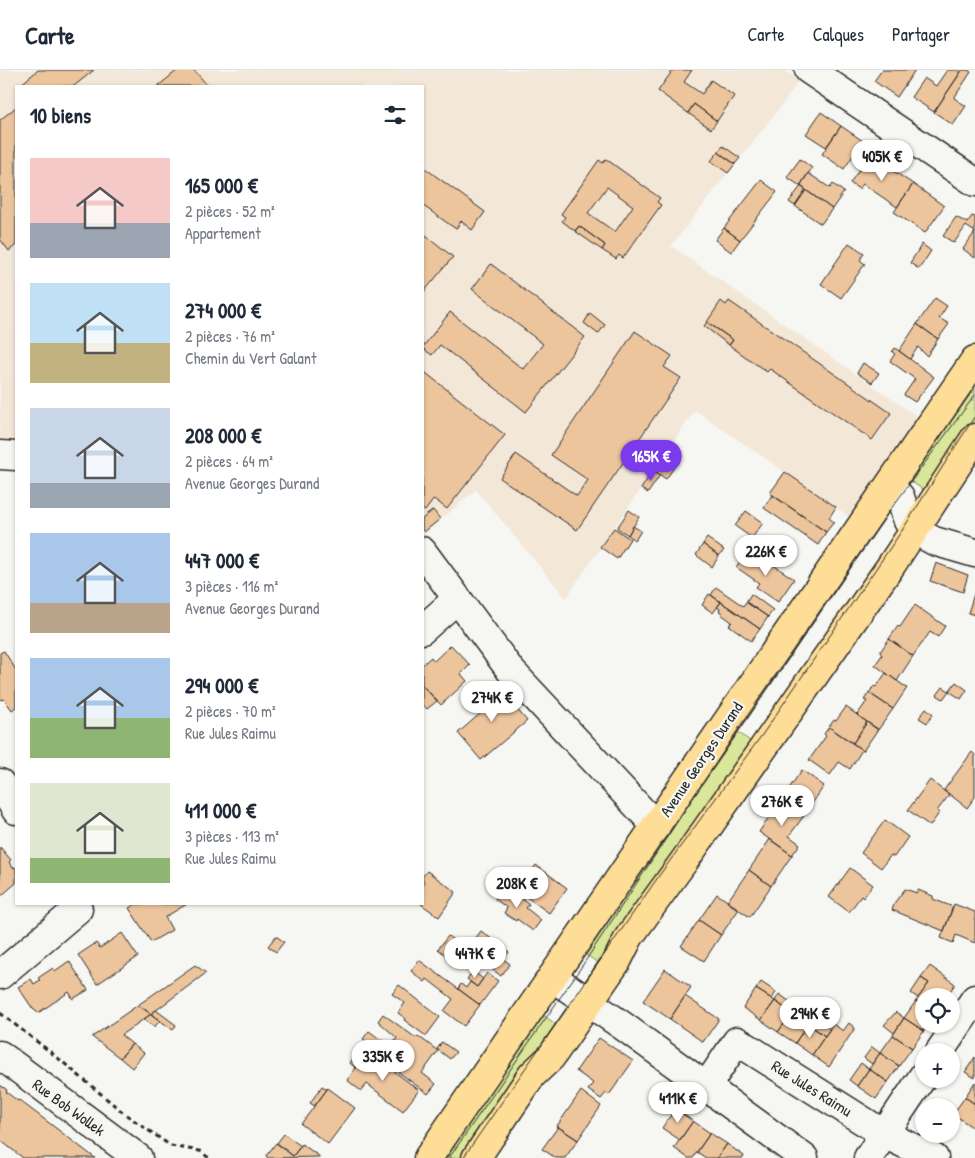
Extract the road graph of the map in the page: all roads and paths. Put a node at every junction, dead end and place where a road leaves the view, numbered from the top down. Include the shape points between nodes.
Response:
1 (809, 70) edge
2 (975, 182) edge
3 (975, 360) edge
4 (975, 438) edge
5 (0, 455) edge
6 (15, 456) edge
7 (890, 485) junction
8 (914, 530) junction
9 (975, 553) edge
10 (424, 554) edge
11 (457, 599) junction
12 (424, 628) edge
13 (0, 783) edge
14 (15, 808) edge
15 (656, 826) junction
16 (76, 905) edge
17 (0, 974) edge
18 (552, 977) junction
19 (975, 999) edge
20 (588, 1002) junction
21 (0, 1014) edge
22 (945, 1043) edge
23 (0, 1055) edge
24 (706, 1087) junction
25 (915, 1088) edge
26 (884, 1134) junction
27 (138, 1158) edge
28 (209, 1158) edge
29 (428, 1158) edge
30 (476, 1158) edge
31 (804, 1158) edge
32 (868, 1158) edge
33 (934, 1158) edge

1 - 2 street
3 - 7 main road, Avenue Georges Durand
4 - 8 main road
5 - 6 street
7 - 8 street via 900,497
7 - 15 main road, Avenue Georges Durand
8 - 9 street via 934,541
8 - 20 main road via 629,937 617,961
10 - 11 street
11 - 12 street
11 - 15 street via 511,671
13 - 14 street
15 - 18 main road, Avenue Georges Durand
16 - 17 street via 78,909
18 - 20 street
18 - 29 main road, Avenue Georges Durand
19 - 22 street
20 - 24 street
20 - 30 main road via 551,1056 532,1075
21 - 28 path via 125,1114 171,1146 200,1151
23 - 27 street, Rue Bob Wollek
24 - 26 street, Rue Jules Raimu via 737,1041
24 - 31 street
25 - 26 street
26 - 32 street
26 - 33 street, Rue Jules Raimu

